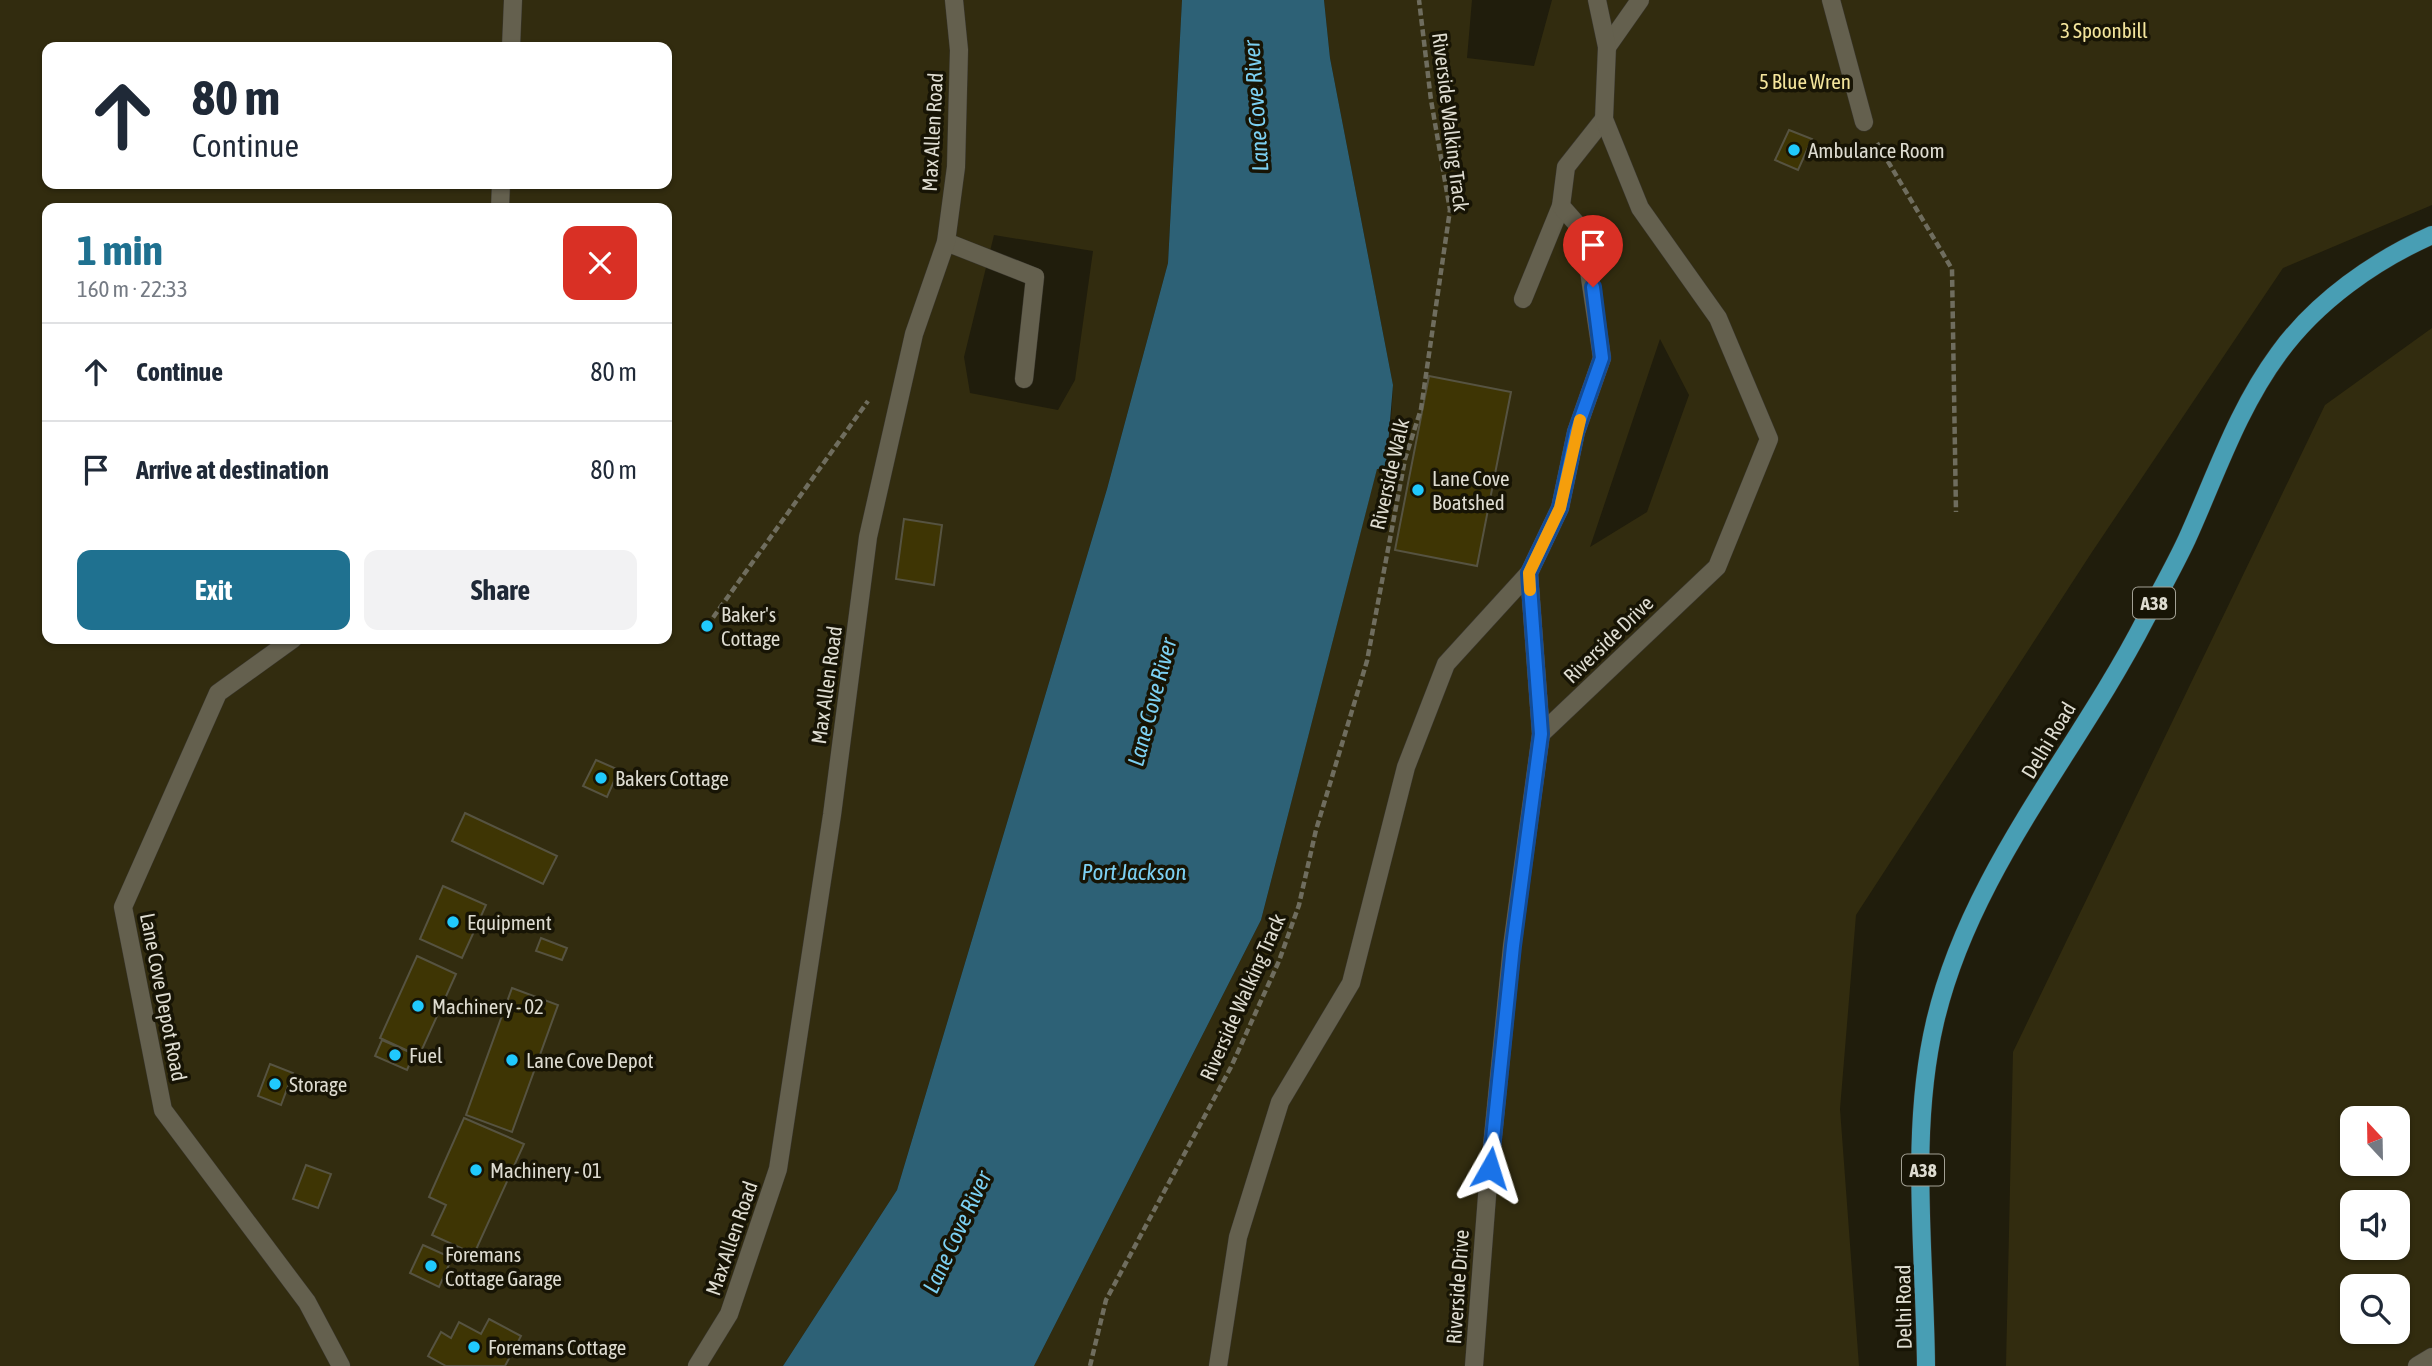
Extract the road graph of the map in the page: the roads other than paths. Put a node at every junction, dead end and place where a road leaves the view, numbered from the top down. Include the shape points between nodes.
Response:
1 (513, 0) edge
2 (954, 0) edge
3 (1597, 0) edge
4 (1640, 0) edge
5 (1831, 0) edge
6 (511, 42) edge
7 (1607, 47) junction
8 (1604, 119) junction
9 (1864, 122) road end
10 (1561, 206) junction
11 (2432, 235) edge
12 (946, 242) junction
13 (1523, 299) dead end
14 (1024, 379) dead end
15 (1529, 573) junction
16 (286, 644) edge
17 (1541, 734) junction
18 (2432, 1357) edge
19 (341, 1366) edge
20 (696, 1366) edge
21 (1218, 1366) edge
22 (1474, 1366) edge
23 (1926, 1366) edge
24 (2417, 1366) edge

1 - 6 street
2 - 12 street, Max Allen Road via 959,50 956,167
3 - 7 street, Riverside Drive
4 - 7 street
5 - 9 street
7 - 8 street, Riverside Drive
8 - 10 street via 1566,167
8 - 17 street, Riverside Drive via 1640,208 1718,318 1769,439 1717,567
10 - 13 street
10 - 15 street via 1583,231 1602,358 1576,432 1560,508
11 - 23 main road, Delhi Road / A38 via 2364,270 2280,352 2237,418 2186,540 2143,625 1976,902 1951,965 1923,1088
12 - 14 street via 1035,278
12 - 20 street, Max Allen Road via 914,334 868,537 778,1169 729,1314
15 - 17 street
15 - 21 street via 1446,664 1406,767 1351,983 1280,1102 1238,1237
16 - 19 street, Lane Cove Depot Road via 218,693 123,907 163,1110 307,1302
17 - 22 street, Riverside Drive via 1510,974
18 - 24 street

